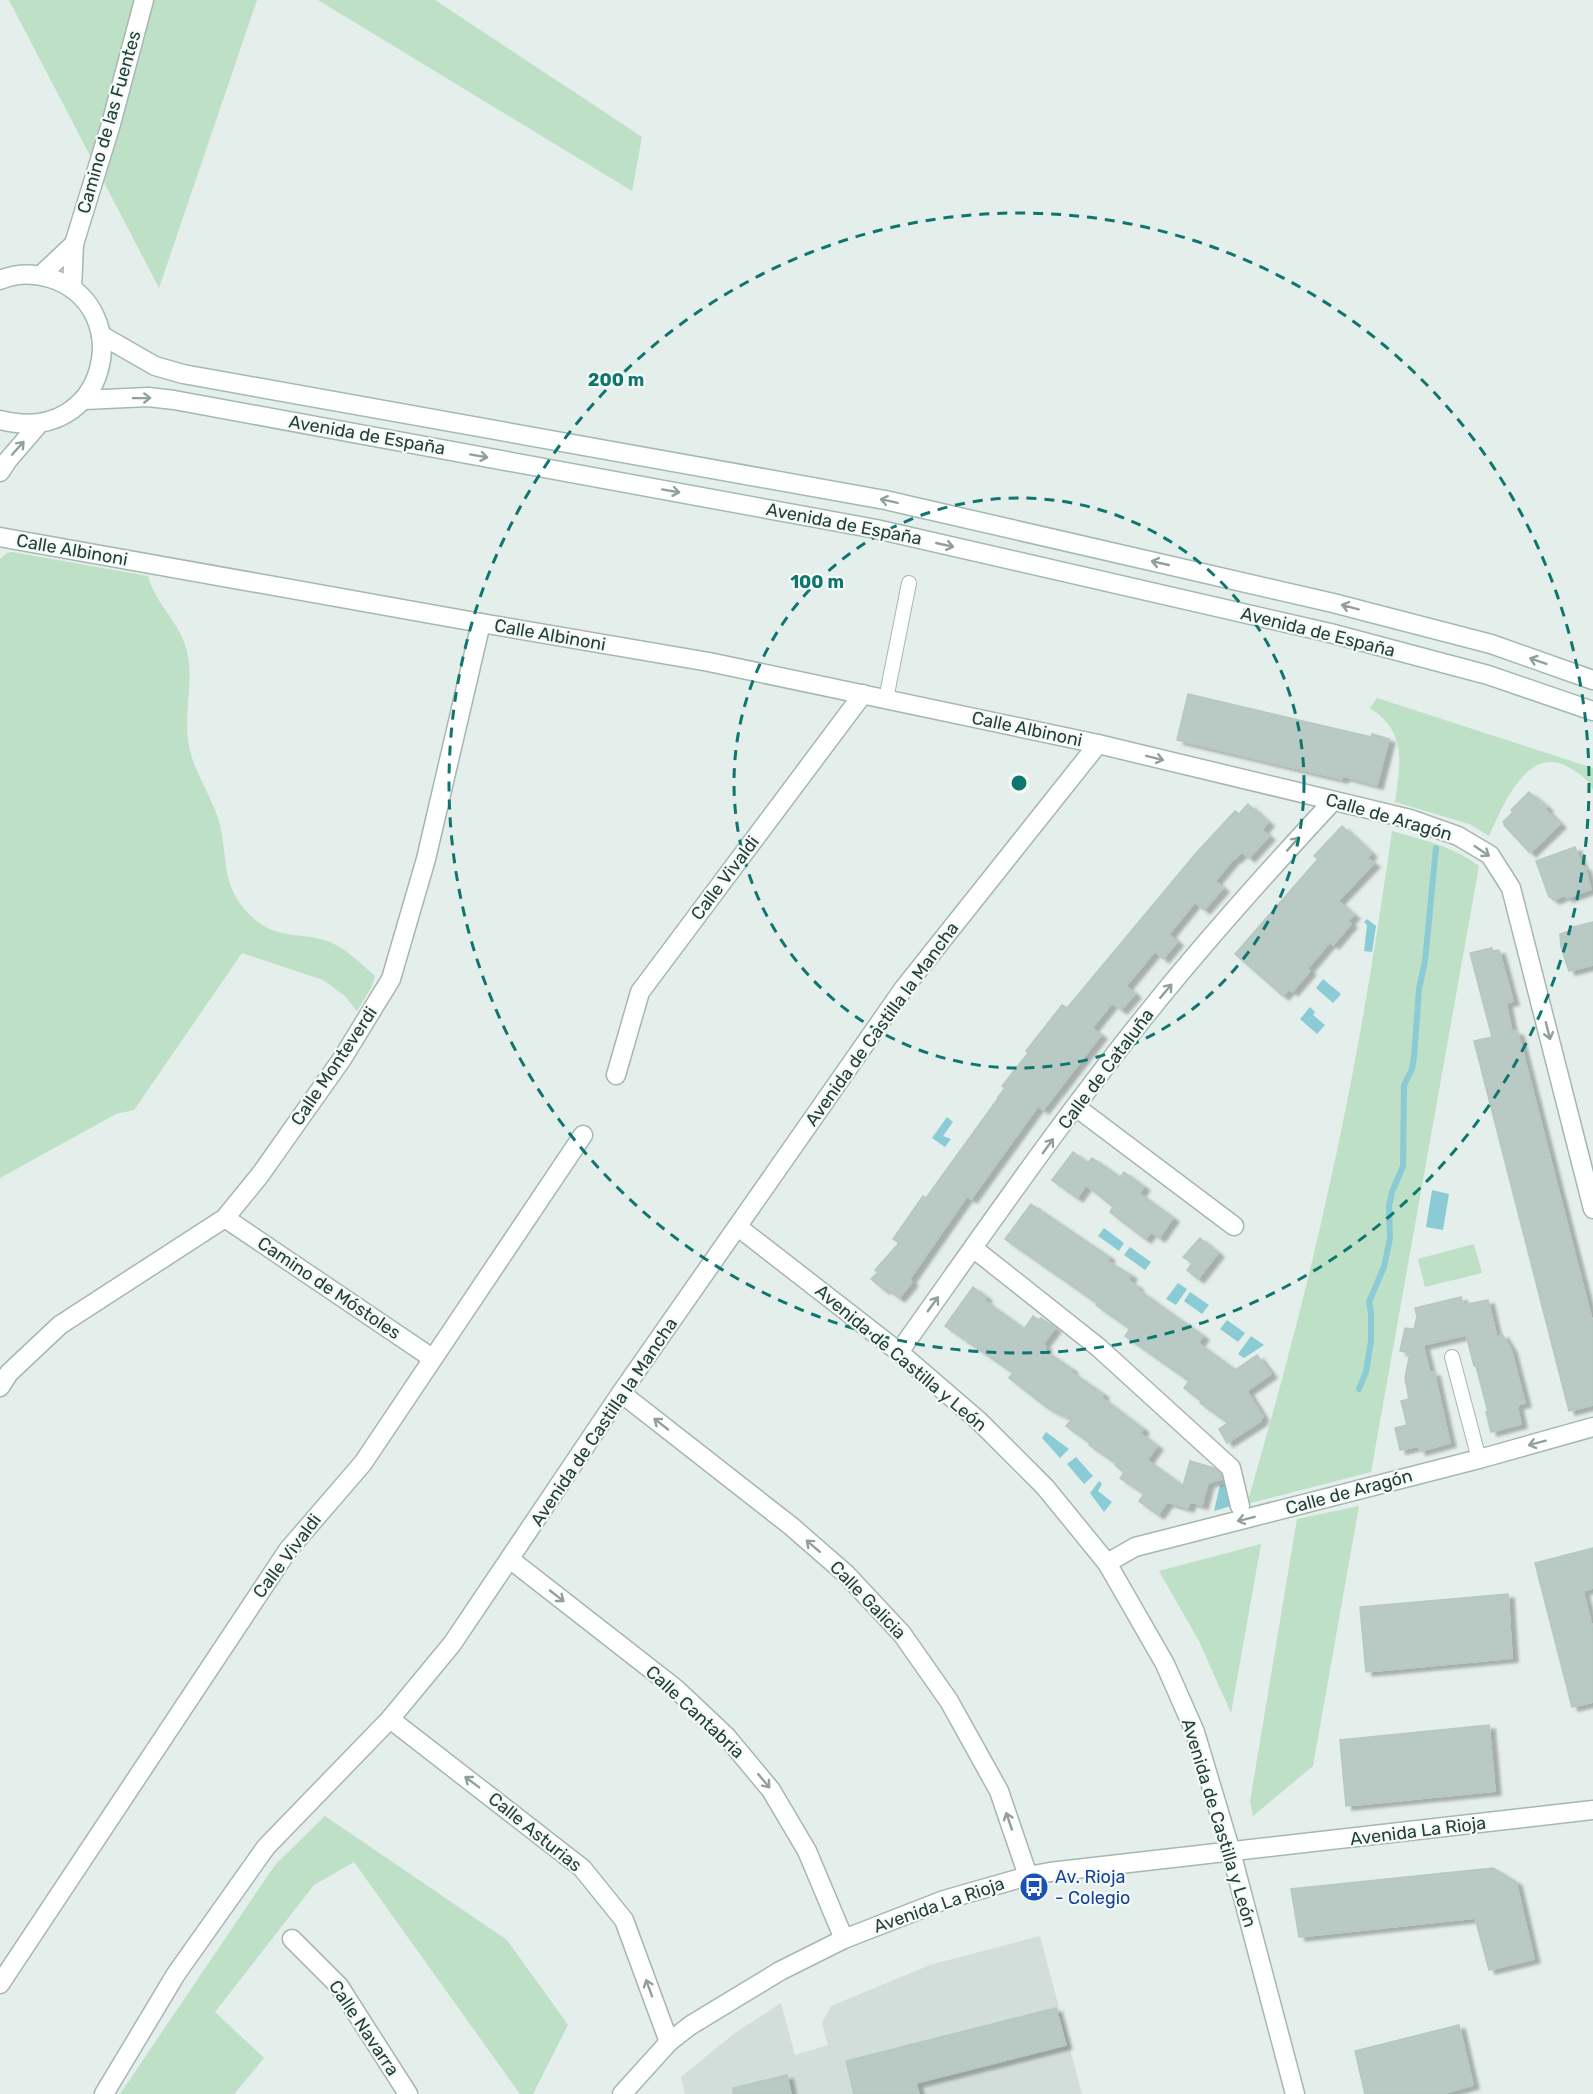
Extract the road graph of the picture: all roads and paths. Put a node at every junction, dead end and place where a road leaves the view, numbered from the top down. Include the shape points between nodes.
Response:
1 (144, 0) edge
2 (74, 244) junction
3 (40, 275) junction
4 (0, 279) edge
5 (72, 289) junction
6 (101, 335) junction
7 (84, 400) junction
8 (0, 420) edge
9 (39, 424) junction
10 (0, 472) edge
11 (0, 537) edge
12 (909, 583) dead end
13 (481, 623) junction
14 (1593, 680) edge
15 (863, 694) junction
16 (886, 699) junction
17 (1593, 711) edge
18 (1098, 744) junction
19 (1333, 801) junction
20 (616, 1075) dead end
21 (1076, 1107) junction
22 (583, 1135) dead end
23 (1593, 1209) edge
24 (225, 1218) junction
25 (1234, 1226) dead end
26 (738, 1227) junction
27 (973, 1248) junction
28 (899, 1352) junction
29 (1452, 1357) dead end
30 (432, 1358) junction
31 (0, 1387) edge
32 (621, 1393) junction
33 (1593, 1427) edge
34 (1479, 1459) junction
35 (1240, 1506) dead end
36 (511, 1560) junction
37 (1107, 1563) junction
38 (390, 1719) junction
39 (1593, 1810) edge
40 (1231, 1852) junction
41 (1028, 1876) junction
42 (292, 1939) dead end
43 (844, 1939) junction
44 (0, 1984) edge
45 (669, 2042) junction
46 (104, 2094) edge
47 (408, 2094) edge
48 (622, 2094) edge
49 (1295, 2094) edge

1 - 2 street, Camino de las Fuentes
2 - 3 street
2 - 5 street, Camino de las Fuentes
3 - 4 street
3 - 5 street
5 - 6 street via 86,302
6 - 7 street via 100,370
14 -> 6 street, Avenida de España via 1491,644 1334,603 885,500 183,374 155,366
7 - 9 street via 56,420
7 -> 17 street, Avenida de España via 174,400 876,529 1329,633 1488,675
8 - 9 street via 19,425
10 -> 9 street
11 - 13 street, Calle Albinoni
12 - 16 street
13 - 15 street, Calle Albinoni via 709,662
13 - 24 street, Calle Monteverdi via 426,859 391,979 342,1059
15 - 16 street, Calle Albinoni
15 - 20 street, Calle Vivaldi via 640,992
16 - 18 street, Calle Albinoni
18 -> 19 street, Calle de Aragón
18 - 26 street, Avenida de Castilla la Mancha via 904,988
21 -> 19 street, Calle de Cataluña via 1165,992
19 -> 23 street, Calle de Aragón via 1410,819 1458,836 1490,855 1511,888
21 - 25 street
27 -> 21 street, Calle de Cataluña
22 - 30 street, Calle Vivaldi
24 - 30 street, Camino de Móstoles
24 - 31 street, Calle Monteverdi via 60,1325 9,1373
26 - 28 street, Avenida de Castilla y León
26 - 32 street, Avenida de Castilla la Mancha
28 -> 27 street, Calle de Cataluña
27 - 35 street via 1098,1347 1231,1468
28 - 37 street, Avenida de Castilla y León via 979,1421 1045,1487
29 - 34 street
30 - 44 street, Calle Vivaldi via 363,1463 288,1550
32 - 36 street, Avenida de Castilla la Mancha
41 -> 32 street, Calle Galicia via 999,1791 949,1701 902,1635 846,1574 791,1526
33 -> 34 street, Calle de Aragón
34 -> 37 street, Calle de Aragón via 1135,1547
36 - 38 street, Avenida de Castilla la Mancha via 452,1644
36 -> 43 street, Calle Cantabria via 675,1688 726,1736 771,1790 807,1851
37 - 40 street, Avenida de Castilla y León via 1165,1664 1196,1732
45 -> 38 street, Calle Asturias via 624,1920 582,1868
38 - 46 street, Avenida de Castilla la Mancha via 266,1847 176,1974
39 - 40 street, Avenida La Rioja
40 - 41 street, Avenida La Rioja
40 - 49 street, Avenida de Castilla y León
41 - 43 street, Avenida La Rioja via 944,1900
42 - 47 street, Calle Navarra via 339,1986
43 - 45 street, Avenida La Rioja via 780,1971
45 - 48 street, Avenida La Rioja

